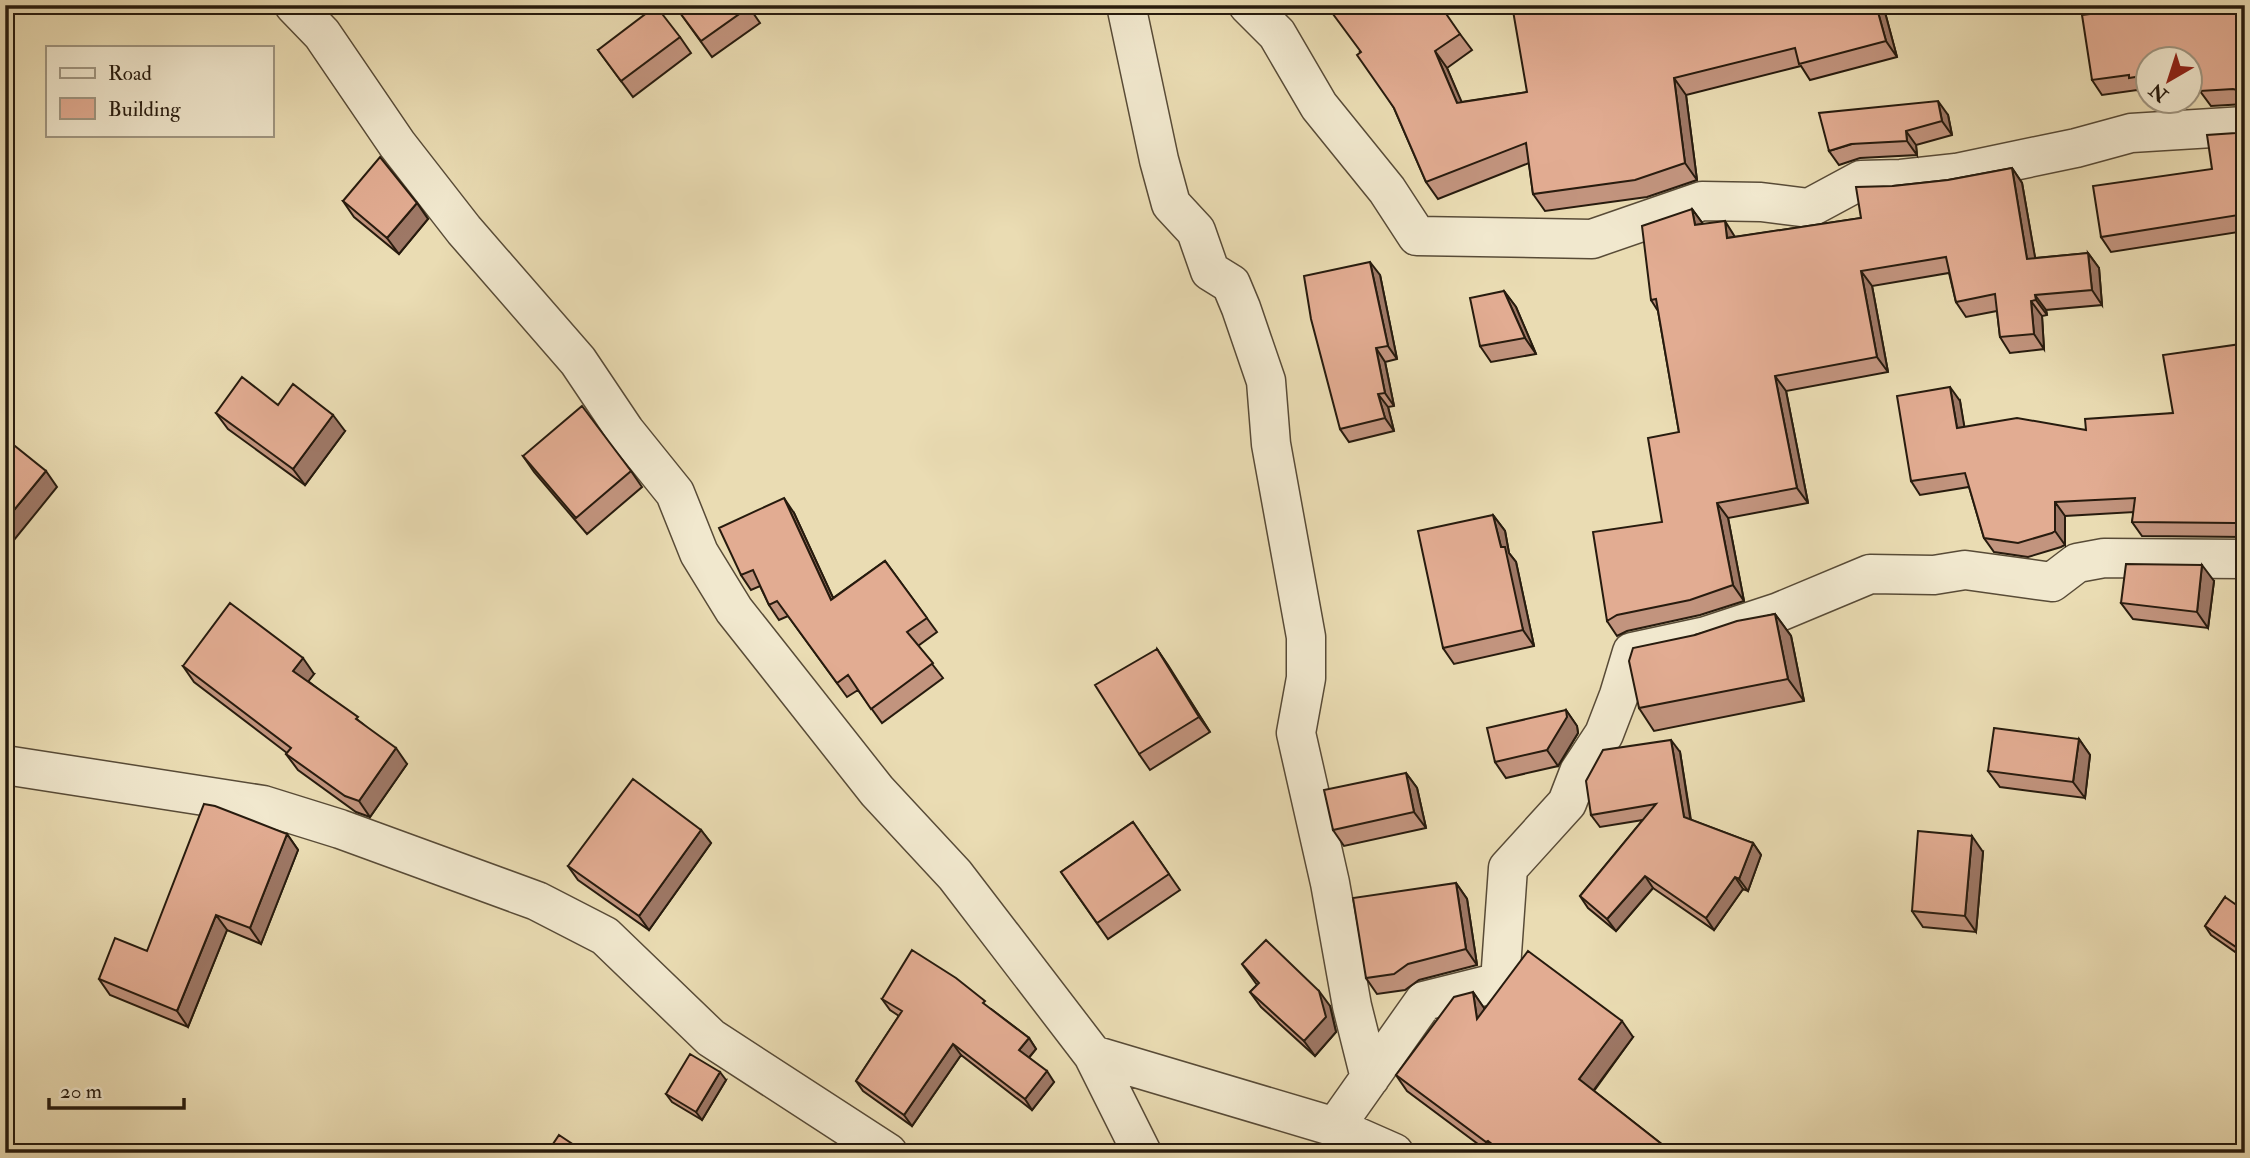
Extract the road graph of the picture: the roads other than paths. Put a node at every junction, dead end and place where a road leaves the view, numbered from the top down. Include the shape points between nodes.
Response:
1 (294, 5) edge
2 (1126, 5) edge
3 (1248, 5) edge
4 (2245, 126) edge
5 (2245, 559) edge
6 (5, 765) edge
7 (1093, 1055) junction
8 (1370, 1078) junction
9 (1335, 1127) junction
10 (888, 1153) edge
11 (1142, 1153) edge
12 (1394, 1153) edge

1 - 7 street via 322,34 397,144 464,230 578,361 676,493 699,554 734,610 877,791 954,875
2 - 8 street via 1171,204 1196,231 1210,271 1231,284 1266,381 1271,444 1306,637 1306,678 1296,733
3 - 4 street via 1277,34 1319,106 1380,181 1417,236 1592,239 1702,201 1809,208 1861,180 1956,173 2131,133
5 - 8 street via 2104,558 2077,562 2052,582 1965,570 1934,575 1870,574 1706,636 1632,652 1604,734 1579,772 1567,803 1508,868 1500,982 1424,1001
6 - 10 street via 263,805 537,901 605,936 710,1038
7 - 9 street
7 - 11 street
8 - 9 street
9 - 12 street

